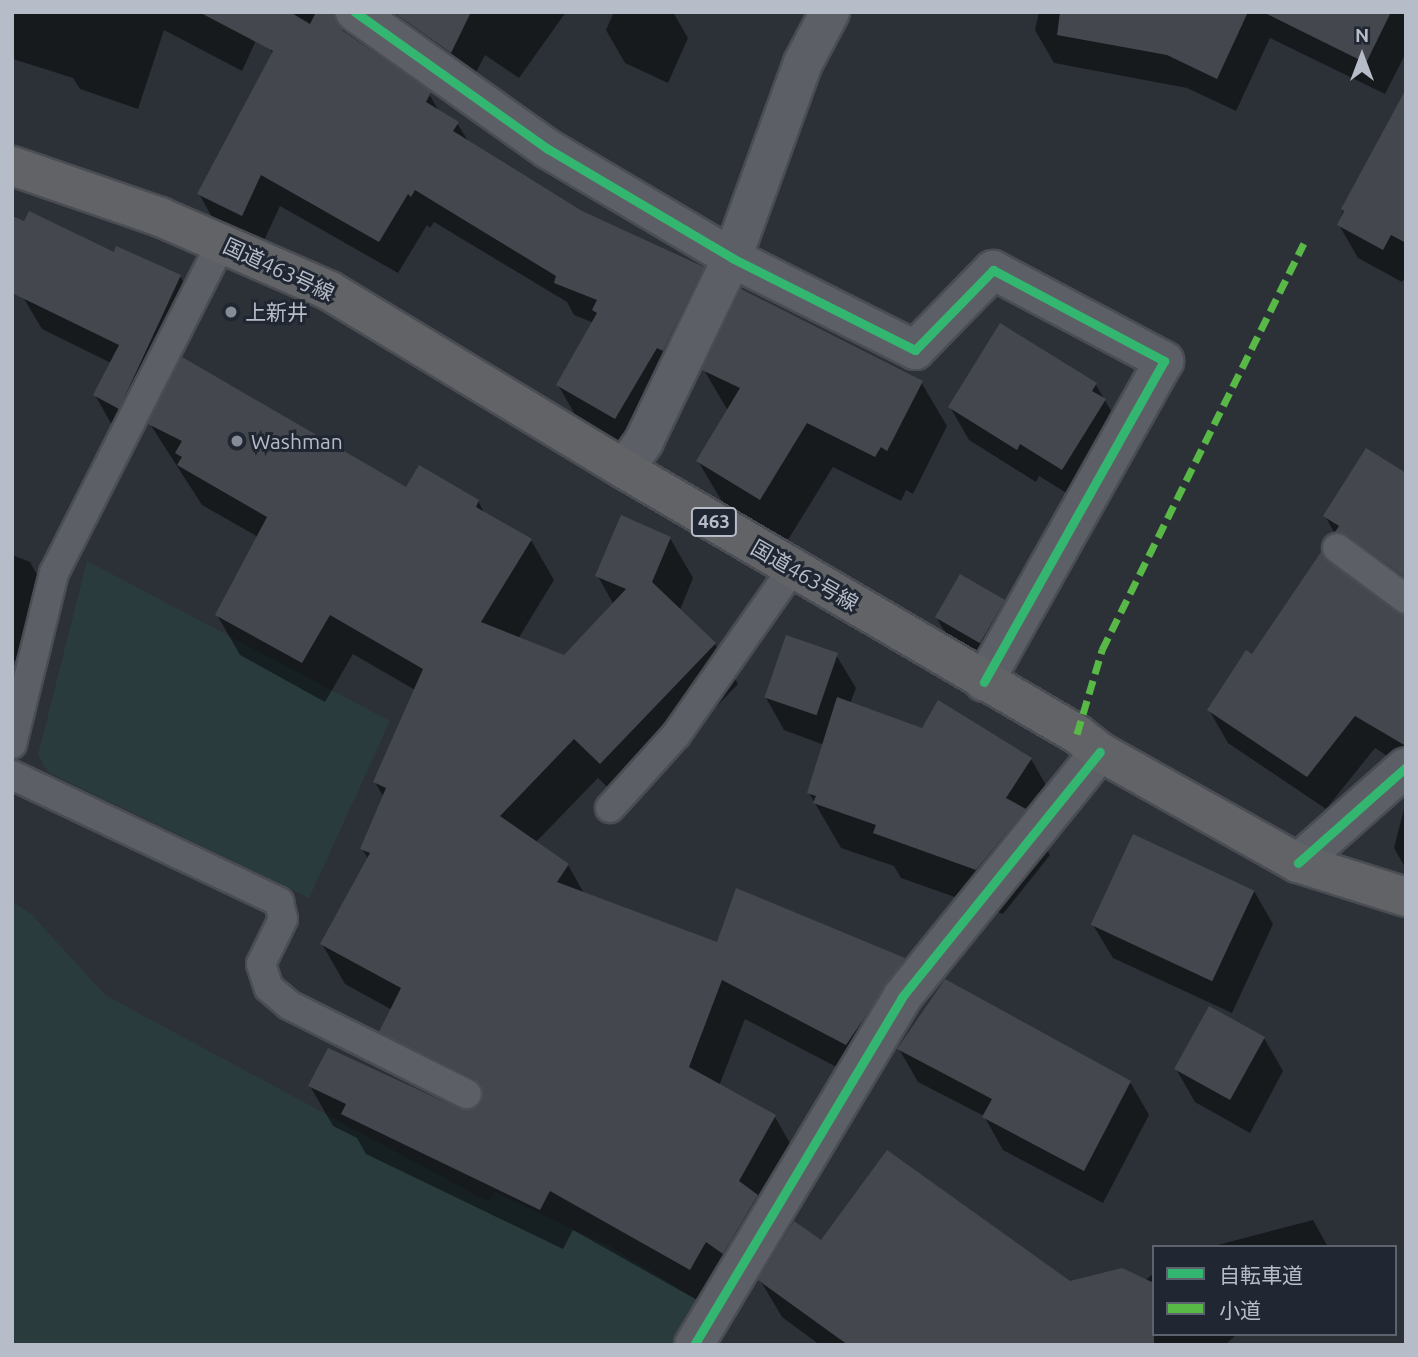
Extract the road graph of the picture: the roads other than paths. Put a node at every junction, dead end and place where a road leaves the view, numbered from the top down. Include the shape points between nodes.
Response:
1 (355, 12) edge
2 (830, 12) edge
3 (12, 166) edge
4 (222, 242) junction
5 (732, 258) junction
6 (624, 469) junction
7 (1337, 548) dead end
8 (793, 568) junction
9 (1406, 599) edge
10 (985, 682) junction
11 (12, 744) edge
12 (1100, 752) junction
13 (1406, 767) edge
14 (12, 775) edge
15 (610, 808) dead end
16 (1298, 863) junction
17 (1406, 897) edge
18 (467, 1094) dead end
19 (694, 1345) edge

1 - 5 street via 548,149
2 - 5 street via 803,63
3 - 4 highway, 国道463号線 / 463
4 - 6 highway, 国道463号線 / 463 via 330,291
4 - 11 lane via 54,573
5 - 6 street via 644,441
5 - 10 street via 915,350 993,270 1164,361
6 - 8 highway, 国道463号線 / 463
7 - 9 lane
8 - 10 highway, 国道463号線 / 463
8 - 15 lane via 676,736
10 - 12 highway, 国道463号線 / 463
12 - 16 highway, 国道463号線 / 463
12 - 19 street via 902,997
13 - 16 street
14 - 18 lane via 279,902 283,919 261,964 269,988 289,1005
16 - 17 highway, 国道463号線 / 463

